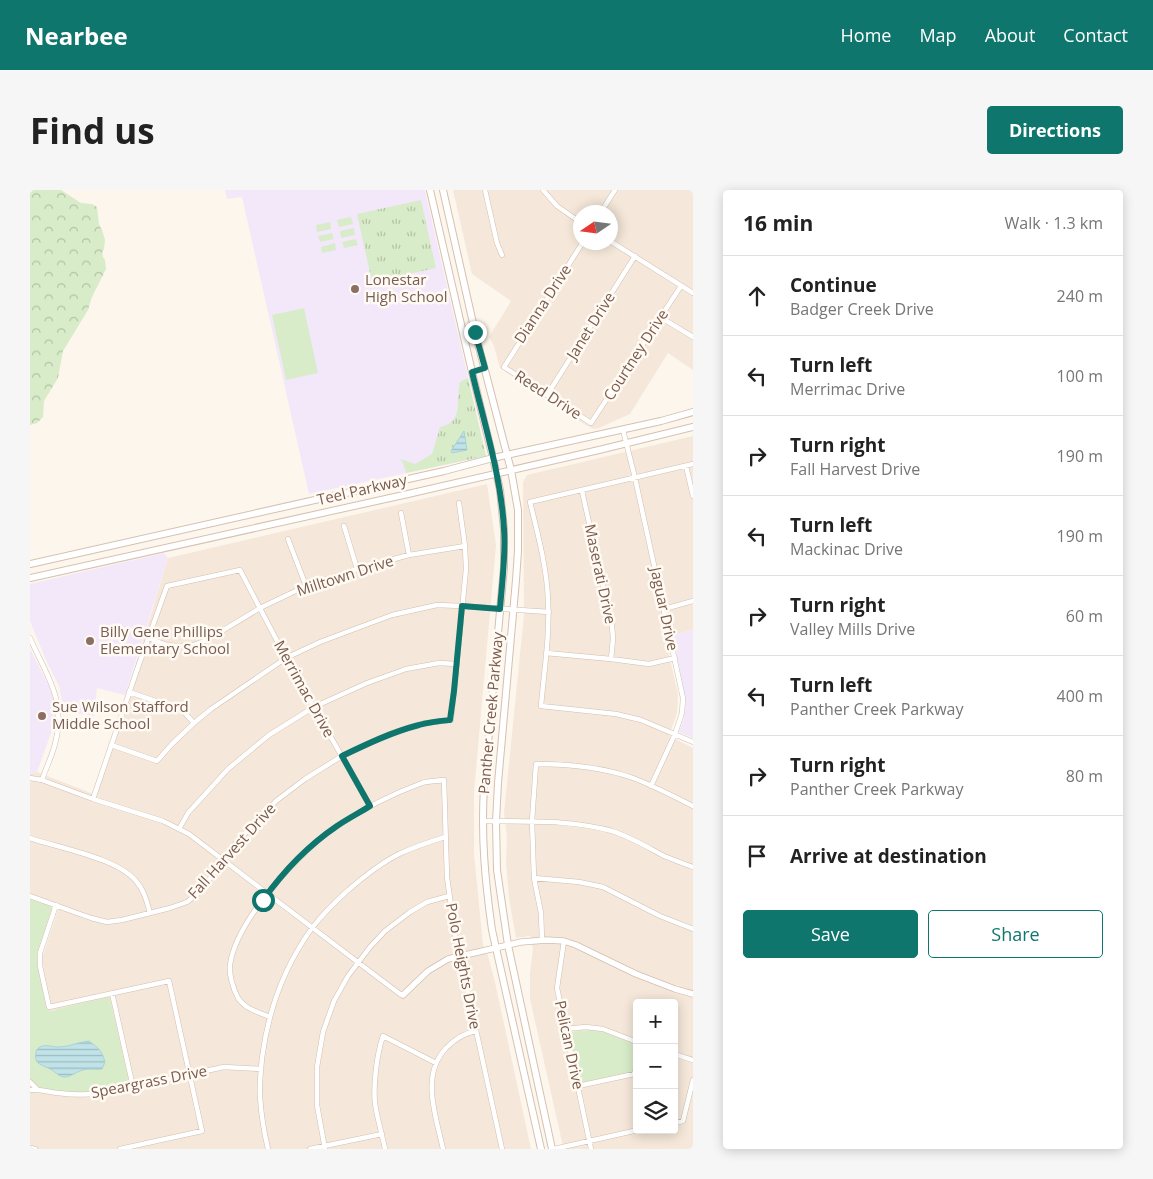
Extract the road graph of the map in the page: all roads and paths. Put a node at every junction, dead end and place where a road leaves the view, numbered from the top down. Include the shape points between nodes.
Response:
1 (430, 190) edge
2 (443, 190) edge
3 (485, 190) edge
4 (543, 190) edge
5 (615, 190) edge
6 (605, 205) edge
7 (573, 217) edge
8 (618, 246) edge
9 (578, 250) edge
10 (502, 255) dead end
11 (635, 256) junction
12 (460, 267) junction
13 (448, 270) junction
14 (681, 286) junction
15 (693, 293) edge
16 (660, 317) junction
17 (693, 337) edge
18 (504, 367) joint
19 (485, 368) junction
20 (472, 372) junction
21 (547, 395) junction
22 (693, 412) edge
23 (592, 423) joint
24 (693, 427) edge
25 (623, 430) junction
26 (626, 443) junction
27 (508, 455) junction
28 (493, 458) junction
29 (693, 464) edge
30 (686, 466) junction
31 (511, 470) junction
32 (496, 473) junction
33 (635, 478) junction
34 (405, 480) junction
35 (582, 490) junction
36 (408, 494) junction
37 (693, 496) edge
38 (316, 500) junction
39 (459, 503) dead end
40 (320, 513) junction
41 (401, 513) dead end
42 (344, 526) dead end
43 (288, 539) dead end
44 (134, 541) junction
45 (465, 546) junction
46 (137, 554) junction
47 (410, 555) junction
48 (30, 564) edge
49 (357, 569) junction
50 (30, 578) edge
51 (306, 586) junction
52 (693, 601) edge
53 (462, 606) junction
54 (260, 608) junction
55 (500, 609) junction
56 (664, 609) junction
57 (514, 610) junction
58 (549, 612) junction
59 (30, 638) edge
60 (148, 638) junction
61 (546, 652) junction
62 (286, 658) junction
63 (674, 658) junction
64 (611, 659) junction
65 (457, 664) junction
66 (129, 692) junction
67 (314, 707) junction
68 (194, 723) junction
69 (675, 734) junction
70 (693, 742) edge
71 (111, 745) junction
72 (342, 756) junction
73 (30, 778) edge
74 (42, 780) junction
75 (651, 786) junction
76 (93, 799) junction
77 (370, 806) junction
78 (693, 806) edge
79 (532, 821) junction
80 (482, 822) junction
81 (496, 822) junction
82 (179, 829) junction
83 (30, 838) edge
84 (445, 838) junction
85 (223, 860) junction
86 (693, 867) edge
87 (534, 878) junction
88 (268, 894) junction
89 (30, 896) edge
90 (449, 896) junction
91 (56, 906) junction
92 (150, 913) junction
93 (312, 928) junction
94 (693, 929) edge
95 (542, 940) junction
96 (564, 941) junction
97 (508, 945) junction
98 (496, 947) junction
99 (460, 956) junction
100 (358, 962) junction
101 (112, 994) junction
102 (693, 994) edge
103 (403, 995) joint
104 (270, 1017) junction
105 (565, 1029) junction
106 (476, 1031) junction
107 (633, 1040) edge
108 (678, 1055) edge
109 (693, 1060) edge
110 (436, 1063) junction
111 (261, 1069) junction
112 (633, 1074) edge
113 (189, 1075) junction
114 (693, 1080) edge
115 (30, 1082) edge
116 (578, 1086) junction
117 (132, 1087) junction
118 (37, 1089) junction
119 (30, 1090) edge
120 (678, 1122) edge
121 (633, 1131) edge
122 (382, 1134) junction
123 (590, 1141) junction
124 (140, 1147) edge
125 (325, 1147) edge
126 (30, 1148) edge
127 (35, 1149) edge
128 (120, 1149) edge
129 (268, 1149) edge
130 (310, 1149) edge
131 (385, 1149) edge
132 (443, 1149) edge
133 (502, 1149) edge
134 (541, 1149) edge
135 (553, 1149) edge
136 (591, 1149) edge

1 - 13 main road, Panther Creek Parkway
2 - 12 main road, Panther Creek Parkway
3 - 10 street
4 - 7 street
5 - 6 street
8 - 11 street
9 - 18 street, Dianna Drive
11 - 14 street
11 - 21 street, Janet Drive
12 - 13 main road
12 - 19 main road, Panther Creek Parkway
13 - 20 main road, Panther Creek Parkway
14 - 15 street
14 - 16 street, Courtney Drive
16 - 17 street
16 - 23 street, Courtney Drive
18 - 21 street, Reed Drive
19 - 20 main road
19 - 27 main road, Panther Creek Parkway
20 - 28 main road, Panther Creek Parkway
21 - 23 street, Reed Drive
22 - 25 main road, Teel Parkway
24 - 26 main road, Teel Parkway
25 - 26 street, Jaguar Drive
25 - 27 main road, Teel Parkway
26 - 31 main road, Teel Parkway
26 - 33 street, Jaguar Drive
27 - 28 main road, Teel Parkway
27 - 31 main road, Panther Creek Parkway
28 - 32 main road, Panther Creek Parkway
28 - 34 main road, Teel Parkway
29 - 30 street
30 - 33 street
30 - 37 street
31 - 32 main road, Teel Parkway
31 - 57 main road, Panther Creek Parkway via 518,510
32 - 36 main road, Teel Parkway
32 - 55 main road, Panther Creek Parkway via 504,528
33 - 35 street
33 - 56 street, Jaguar Drive
34 - 36 main road
34 - 38 main road, Teel Parkway
35 - 58 street via 530,502 544,565
35 - 64 street, Maserati Drive via 612,626
36 - 40 main road, Teel Parkway
38 - 40 main road
38 - 44 main road, Teel Parkway
39 - 45 street
40 - 46 main road, Teel Parkway
41 - 47 street
42 - 49 street
43 - 51 street
44 - 46 main road
44 - 48 main road, Teel Parkway
45 - 47 street, Milltown Drive
45 - 53 street
46 - 50 main road, Teel Parkway
47 - 49 street, Milltown Drive
49 - 51 street, Milltown Drive
51 - 54 street, Milltown Drive
52 - 56 street
53 - 55 street
53 - 62 street via 436,606 392,615
53 - 65 street
54 - 60 street, Milltown Drive via 207,640 188,647 167,646
54 - 60 street, Merrimac Drive via 240,570 167,586
54 - 62 street, Merrimac Drive
55 - 57 street
55 - 80 main road, Panther Creek Parkway
56 - 63 street, Jaguar Drive
57 - 58 street
57 - 81 main road, Panther Creek Parkway
58 - 61 street
59 - 74 street via 50,680 58,706 55,743
60 - 66 street
61 - 64 street
61 - 69 street via 541,706 616,714
62 - 67 street, Merrimac Drive
62 - 68 street
63 - 64 street via 649,664
63 - 69 street, Jaguar Drive via 683,698
65 - 67 street via 439,663 406,669
65 - 72 street, Fall Harvest Drive via 450,720 420,724 392,733
66 - 68 street via 182,710
66 - 71 street
67 - 72 street, Merrimac Drive
67 - 82 street via 269,735 228,769 188,813
68 - 71 street via 157,761
69 - 70 street
69 - 75 street, Jaguar Drive
71 - 76 street
72 - 77 street, Merrimac Drive
72 - 85 street, Fall Harvest Drive via 276,801
73 - 74 street
74 - 76 street
75 - 78 street
75 - 79 street via 596,769 536,764
76 - 82 street
77 - 84 street, Polo Heights Drive via 424,783 444,780
77 - 88 street via 312,846
79 - 81 street
79 - 86 street via 592,826 614,832
79 - 87 street
80 - 81 street
80 - 98 main road, Panther Creek Parkway via 486,882
81 - 97 main road, Panther Creek Parkway via 498,870
82 - 85 street
83 - 92 street via 119,868 136,881
84 - 90 street, Polo Heights Drive
84 - 93 street via 398,854 372,870 334,903
85 - 88 street
85 - 92 street, Fall Harvest Drive via 200,892 187,902
87 - 94 street via 603,887
87 - 95 street
88 - 93 street
88 - 104 street via 234,948 230,966 238,999 250,1009
89 - 91 street, Fall Harvest Drive
90 - 99 street, Polo Heights Drive
90 - 100 street via 427,902 410,912 385,931
91 - 92 street, Fall Harvest Drive via 107,922
91 - 101 street via 40,953 49,1007
93 - 100 street
93 - 104 street via 287,969
95 - 96 street
95 - 97 street
96 - 102 street via 636,974
96 - 105 street, Pelican Drive via 557,988
97 - 98 street
97 - 135 main road, Panther Creek Parkway
98 - 99 street
98 - 134 main road, Panther Creek Parkway
99 - 103 street via 428,971
99 - 106 street, Polo Heights Drive
100 - 103 street
100 - 125 street via 334,1001 321,1041 317,1106
101 - 113 street via 169,981
101 - 117 street
104 - 111 street
105 - 107 street via 603,1029
105 - 116 street, Pelican Drive
106 - 110 street via 452,1042
106 - 133 street, Polo Heights Drive
108 - 109 street
110 - 122 street via 383,1036 376,1070 375,1101
110 - 132 street via 431,1079 432,1098
111 - 113 street, Speargrass Drive via 224,1067
111 - 129 street via 260,1095
112 - 116 street
113 - 117 street, Speargrass Drive
113 - 124 street via 202,1131
114 - 120 street via 683,1121
115 - 118 street
116 - 123 street, Pelican Drive
117 - 118 street, Speargrass Drive via 87,1095
118 - 119 street, Speargrass Drive
121 - 123 street
122 - 125 street
122 - 131 street
123 - 135 street
123 - 136 street, Pelican Drive
124 - 128 street
125 - 130 street
126 - 127 street

